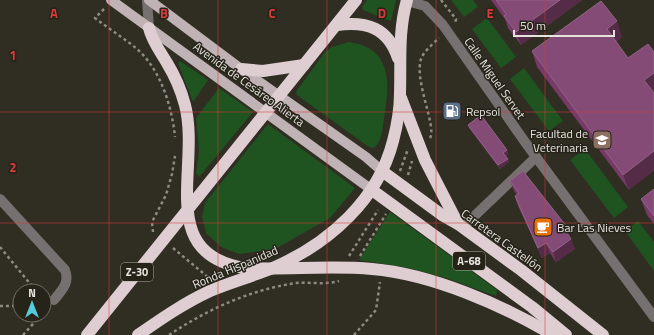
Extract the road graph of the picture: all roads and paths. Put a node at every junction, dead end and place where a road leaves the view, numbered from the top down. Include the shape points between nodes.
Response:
1 (111, 0) edge
2 (148, 0) edge
3 (356, 0) edge
4 (407, 0) edge
5 (442, 0) edge
6 (337, 25) junction
7 (451, 27) dead end
8 (149, 28) junction
9 (441, 36) dead end
10 (138, 49) dead end
11 (400, 63) junction
12 (304, 65) junction
13 (241, 69) junction
14 (400, 94) junction
15 (281, 95) junction
16 (266, 112) junction
17 (428, 140) dead end
18 (536, 157) junction
19 (412, 160) dead end
20 (382, 171) junction
21 (406, 181) dead end
22 (372, 190) junction
23 (0, 199) edge
24 (389, 209) dead end
25 (188, 210) junction
26 (461, 225) junction
27 (0, 247) edge
28 (356, 261) dead end
29 (276, 267) junction
30 (382, 270) junction
31 (342, 280) dead end
32 (29, 283) edge
33 (54, 300) dead end
34 (0, 306) edge
35 (12, 306) edge
36 (654, 317) edge
37 (34, 323) edge
38 (23, 335) edge
39 (88, 335) edge
40 (138, 335) edge
41 (170, 335) edge
42 (354, 335) edge
43 (554, 335) edge
44 (566, 335) edge
45 (603, 335) edge

1 - 8 main road, Avenida de Cesáreo Alierta
1 - 10 path via 95,18
2 - 8 street
2 - 13 main road, Avenida de Cesáreo Alierta
3 - 6 highway, Z-30
4 - 11 highway, Ronda Hispanidad via 402,26
4 - 18 street, Calle Miguel Servet via 425,6 432,12
5 - 7 path via 456,19
6 - 11 highway via 360,24 377,30 391,42
6 - 12 highway, Z-30
8 - 16 main road, Avenida de Cesáreo Alierta
8 - 25 highway via 175,78 186,111 190,141
9 - 17 path via 427,50 420,66 423,98 432,132
11 - 14 highway, Ronda Hispanidad
12 - 13 highway via 263,71
12 - 15 highway, Z-30
13 - 15 main road, Avenida de Cesáreo Alierta
14 - 20 highway, Ronda Hispanidad via 393,140
14 - 26 highway via 425,160
15 - 16 highway, Z-30
15 - 20 main road, Avenida de Cesáreo Alierta
16 - 22 main road, Avenida de Cesáreo Alierta
16 - 25 highway, Z-30
18 - 26 street
18 - 36 street, Calle Miguel Servet
19 - 21 path
20 - 22 highway, Ronda Hispanidad
20 - 26 highway, Carretera Castellón / A-68 via 442,215
22 - 29 highway, Ronda Hispanidad via 360,206 336,228
22 - 44 highway, A-68 via 532,307
23 - 33 street via 65,270 65,286
24 - 28 path
25 - 29 highway via 191,231 198,244 210,254 230,265
25 - 39 highway, Z-30
26 - 45 highway, Carretera Castellón / A-68
27 - 32 path
29 - 30 highway
29 - 40 highway, Ronda Hispanidad via 208,292 168,313
30 - 42 path via 376,310
30 - 43 highway via 460,291 520,316
31 - 41 path via 297,283 245,296 198,316
34 - 35 path
37 - 38 path

